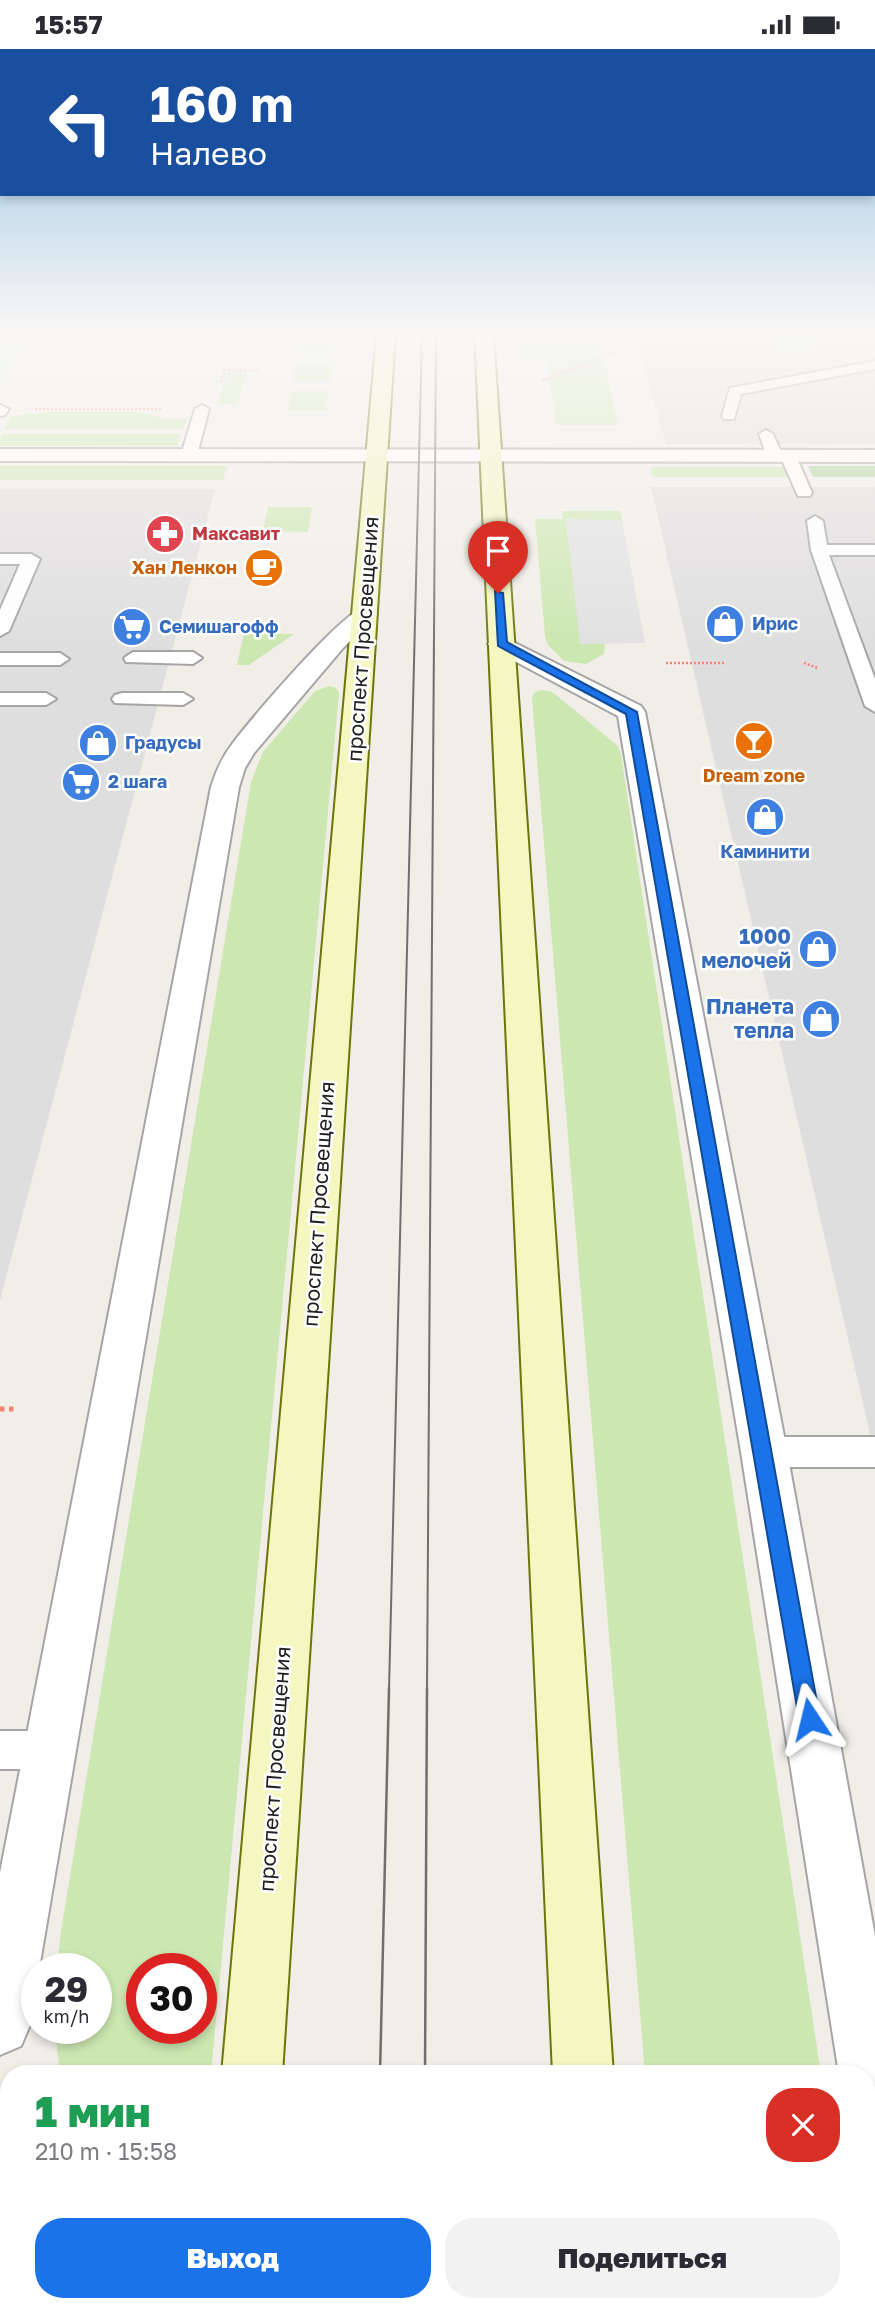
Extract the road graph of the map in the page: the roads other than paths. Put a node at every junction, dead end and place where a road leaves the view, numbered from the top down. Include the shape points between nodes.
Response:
1 (193, 440) edge
2 (377, 440) edge
3 (489, 440) edge
4 (770, 440) edge
5 (0, 455) edge
6 (189, 455) junction
7 (376, 456) junction
8 (490, 456) junction
9 (782, 456) junction
10 (875, 456) edge
11 (804, 493) dead end
12 (815, 521) dead end
13 (820, 549) junction
14 (875, 549) edge
15 (0, 559) edge
16 (365, 614) junction
17 (0, 631) edge
18 (501, 644) junction
19 (193, 658) dead end
20 (0, 659) edge
21 (60, 659) dead end
22 (133, 659) dead end
23 (0, 699) edge
24 (46, 699) dead end
25 (122, 699) dead end
26 (183, 699) dead end
27 (875, 706) edge
28 (764, 1452) junction
29 (875, 1452) edge
30 (51, 1750) junction
31 (0, 1751) edge
32 (0, 2025) edge
33 (253, 2065) edge
34 (582, 2065) edge
35 (869, 2065) edge

1 - 6 lane
2 - 7 main road, проспект Просвещения
3 - 8 main road
4 - 9 lane
5 - 6 street
6 - 7 street
7 - 8 street
7 - 16 main road, проспект Просвещения
8 - 9 street
8 - 18 main road
9 - 10 street
9 - 11 lane
12 - 13 lane
13 - 14 lane
13 - 27 lane
15 - 17 lane via 31,559
16 - 30 street via 334,643 243,749 225,787
16 - 33 main road, проспект Просвещения
18 - 28 street via 631,712
18 - 34 main road
19 - 22 lane
20 - 21 lane
23 - 24 lane
25 - 26 lane
28 - 29 lane
28 - 35 street
30 - 31 lane
30 - 32 street

